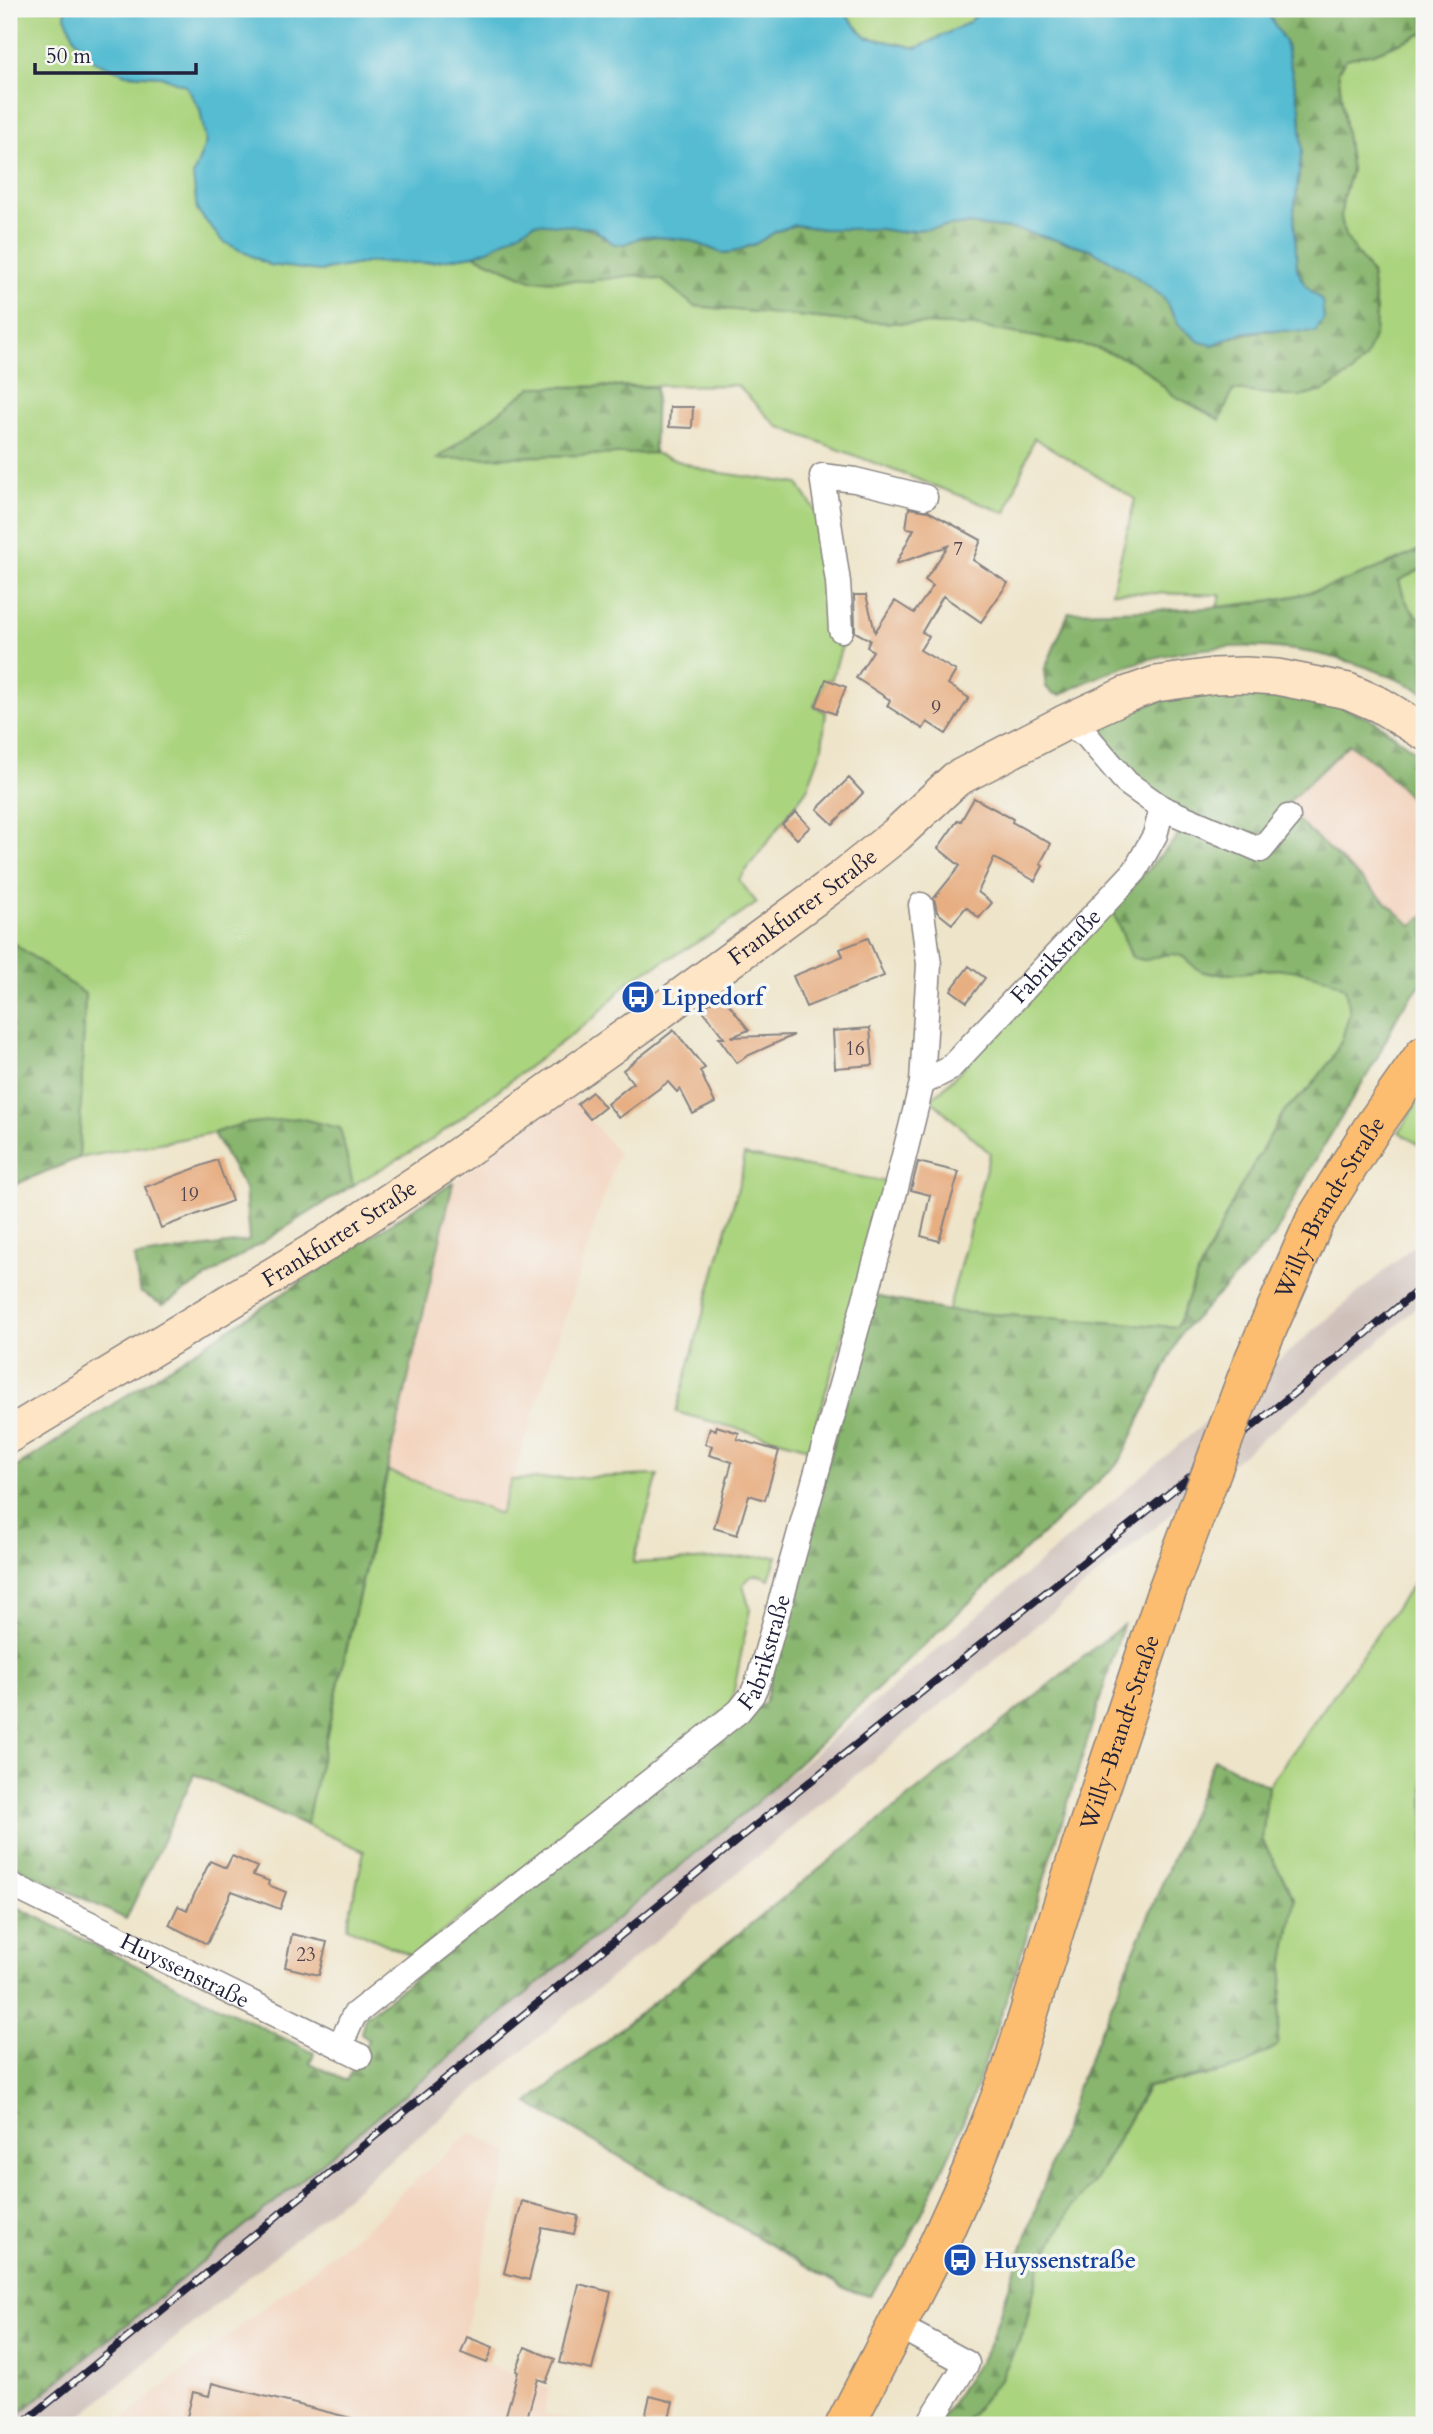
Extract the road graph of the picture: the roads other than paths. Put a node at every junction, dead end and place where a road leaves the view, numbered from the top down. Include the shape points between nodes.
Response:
1 (925, 497) dead end
2 (841, 630) dead end
3 (1064, 723) junction
4 (1424, 732) edge
5 (1162, 808) junction
6 (1288, 817) dead end
7 (921, 905) dead end
8 (1424, 1055) edge
9 (922, 1083) junction
10 (9, 1435) edge
11 (9, 1884) edge
12 (350, 2051) joint
13 (898, 2326) junction
14 (845, 2425) edge
15 (928, 2425) edge

1 - 2 street via 822,476
3 - 4 main road, Frankfurter Straße via 1156,684 1245,675 1288,678 1348,691
3 - 5 street via 1086,735 1127,783
3 - 10 main road, Frankfurter Straße via 956,779 842,878 450,1161 325,1244
5 - 6 street via 1261,850
5 - 9 street, Fabrikstraße via 1155,835 1135,871 949,1069
7 - 9 street, Fabrikstraße via 929,964
8 - 13 main road, Willy-Brandt-Straße, bridge via 1315,1220 1252,1364 1164,1596 1011,2070 961,2195
9 - 12 street, Fabrikstraße via 752,1695 739,1711 354,2015
11 - 12 street, Huyssenstraße
13 - 14 main road, Willy-Brandt-Straße
13 - 15 street via 967,2363

